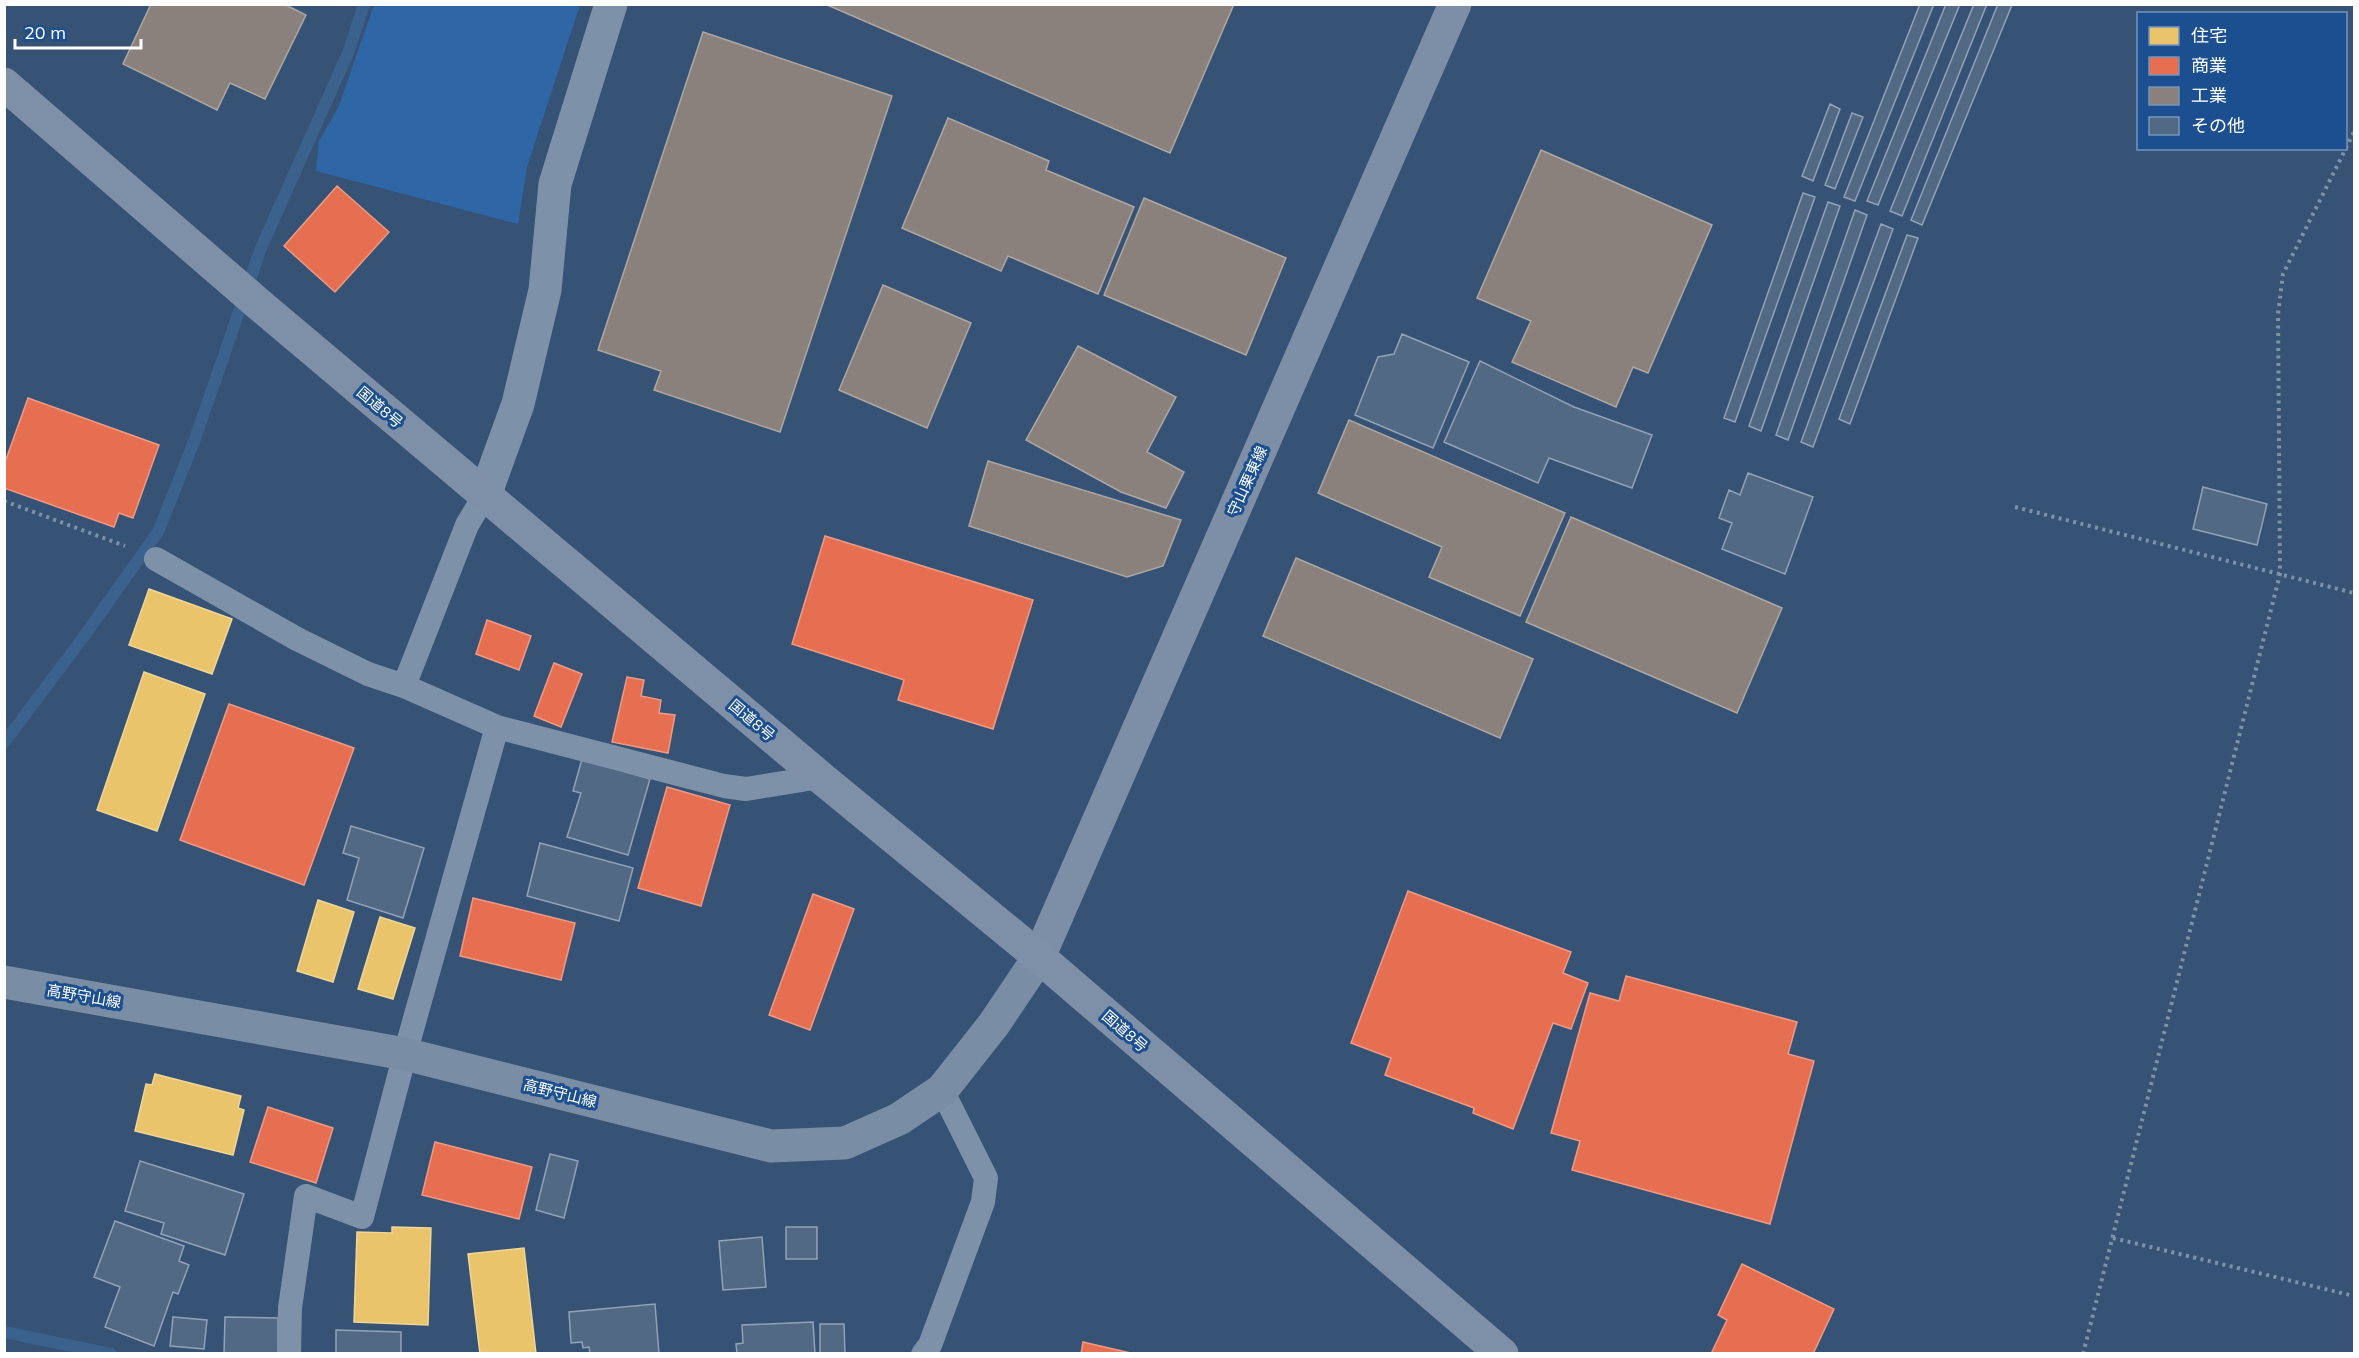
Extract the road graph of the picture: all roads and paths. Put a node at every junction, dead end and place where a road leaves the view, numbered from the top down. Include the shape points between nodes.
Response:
1 (611, 4) edge
2 (1455, 4) edge
3 (4, 84) edge
4 (2355, 132) edge
5 (2347, 148) edge
6 (2346, 150) edge
7 (485, 495) junction
8 (4, 501) edge
9 (2015, 507) dead end
10 (126, 547) dead end
11 (156, 559) dead end
12 (2280, 574) junction
13 (2355, 593) edge
14 (404, 686) junction
15 (497, 727) junction
16 (820, 777) junction
17 (1039, 957) junction
18 (4, 982) edge
19 (405, 1054) junction
20 (942, 1090) junction
21 (2113, 1238) junction
22 (2355, 1296) edge
23 (929, 1351) edge
24 (289, 1353) edge
25 (1502, 1353) edge
26 (2083, 1353) edge

1 - 7 street via 555,184 542,301 518,404
2 - 17 main road, 守山栗東線
3 - 7 highway, 国道8号
4 - 5 path
6 - 12 path via 2283,274 2278,314
7 - 14 lane via 467,525
7 - 16 highway, 国道8号
8 - 10 path
9 - 12 path
11 - 14 lane via 297,639 368,674
12 - 13 path
12 - 21 path
14 - 15 lane
15 - 16 lane via 724,786 746,789
15 - 19 lane
16 - 17 highway, 国道8号
17 - 20 main road, 高野守山線 via 994,1024
17 - 25 highway, 国道8号
18 - 19 main road, 高野守山線
19 - 20 main road, 高野守山線 via 771,1146 845,1143 899,1119
19 - 24 lane via 362,1216 306,1196 290,1308
20 - 23 lane via 986,1179 983,1202
21 - 22 path
21 - 26 path

